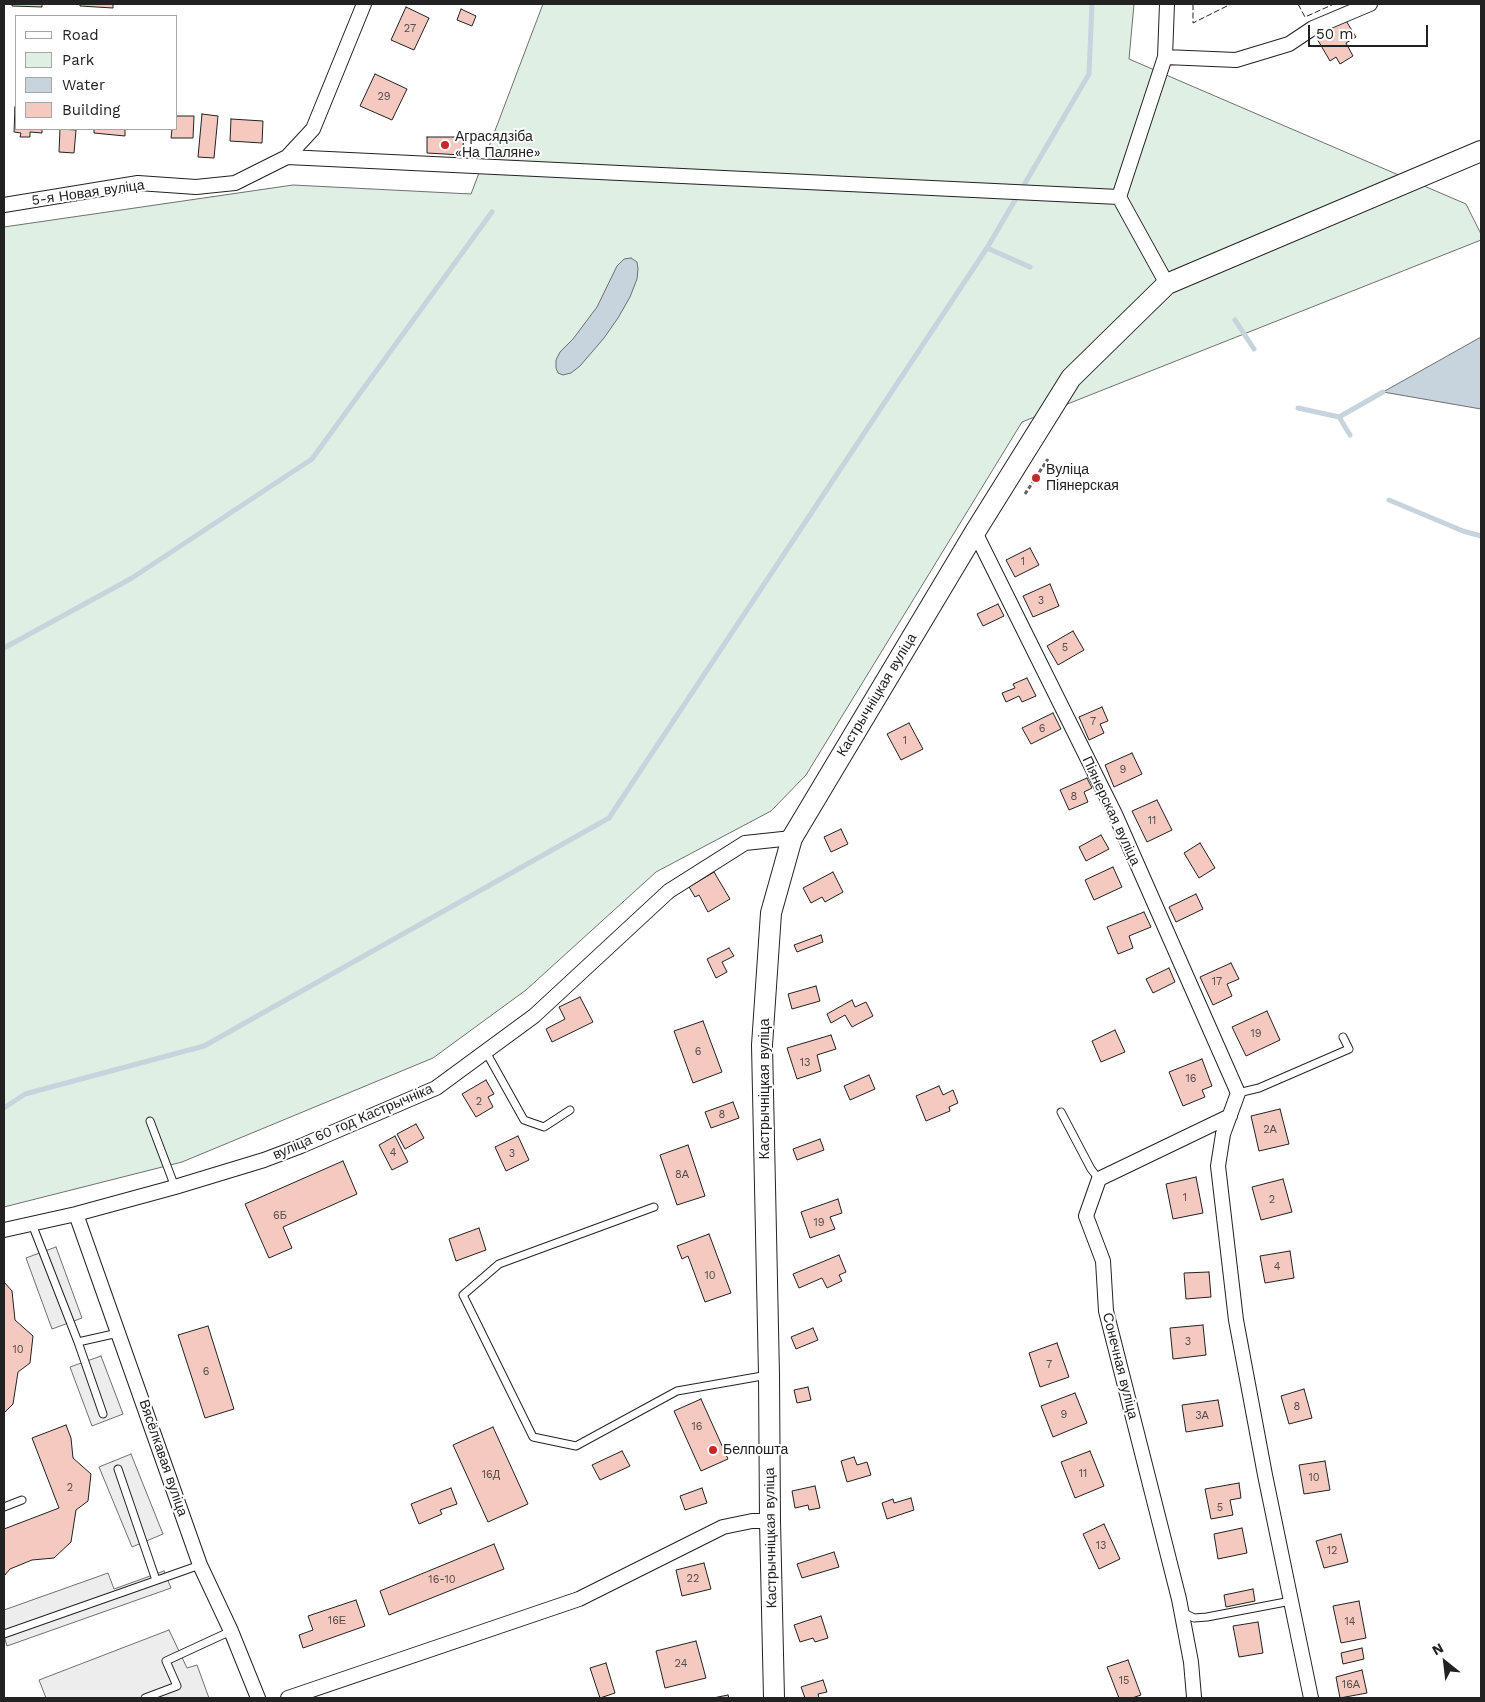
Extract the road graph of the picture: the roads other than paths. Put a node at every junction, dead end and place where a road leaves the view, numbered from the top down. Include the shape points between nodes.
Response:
1 (364, 4) edge
2 (1167, 4) edge
3 (1370, 4) edge
4 (1165, 57) junction
5 (1481, 151) edge
6 (287, 156) junction
7 (1119, 197) junction
8 (4, 205) edge
9 (1167, 284) junction
10 (975, 532) junction
11 (792, 838) junction
12 (1343, 1037) dead end
13 (486, 1052) junction
14 (1238, 1093) junction
15 (570, 1110) dead end
16 (1061, 1112) dead end
17 (1230, 1116) junction
18 (150, 1121) dead end
19 (1099, 1179) junction
20 (176, 1187) junction
21 (654, 1207) dead end
22 (76, 1214) junction
23 (32, 1224) junction
24 (4, 1230) edge
25 (118, 1333) junction
26 (78, 1342) junction
27 (769, 1375) junction
28 (103, 1414) dead end
29 (118, 1469) dead end
30 (22, 1500) dead end
31 (4, 1507) edge
32 (770, 1521) junction
33 (200, 1565) junction
34 (156, 1580) junction
35 (1291, 1602) junction
36 (1182, 1612) junction
37 (231, 1631) junction
38 (4, 1634) edge
39 (1194, 1697) edge
40 (145, 1698) edge
41 (258, 1698) edge
42 (288, 1698) edge
43 (774, 1698) edge
44 (1311, 1698) edge

1 - 6 street via 313,129
2 - 4 street
3 - 4 street via 1313,28 1289,44 1236,60
4 - 7 street
5 - 9 street
6 - 7 street
6 - 8 street, 5-я Новая вуліца via 235,183 196,187 138,183
7 - 9 street
9 - 10 street, Кастрычніцкая вуліца via 1072,378
10 - 11 street, Кастрычніцкая вуліца
10 - 14 street, Піянерская вуліца via 1115,814
11 - 13 street, вуліца 60 год Кастрычніка via 745,843 669,891 534,1016
11 - 27 street, Кастрычніцкая вуліца via 771,912 762,1045
12 - 14 lane via 1349,1049 1259,1088
13 - 15 lane via 524,1120 544,1127
13 - 20 street, вуліца 60 год Кастрычніка via 436,1088 264,1160
14 - 17 street
16 - 19 lane
17 - 19 street
17 - 35 street via 1223,1134 1218,1166 1236,1320
18 - 20 lane
19 - 36 street, Сонечная вуліца via 1086,1216 1103,1261 1106,1311
20 - 22 street, вуліца 60 год Кастрычніка
21 - 27 lane via 499,1264 463,1295 533,1437 576,1446 677,1391
22 - 23 street, вуліца 60 год Кастрычніка
22 - 25 street, Вясёлкавая вуліца
23 - 24 street, вуліца 60 год Кастрычніка
23 - 26 lane
25 - 26 lane
25 - 33 street, Вясёлкавая вуліца
26 - 28 lane
27 - 32 street, Кастрычніцкая вуліца
29 - 34 lane
30 - 31 lane
32 - 42 street via 723,1527 579,1598
32 - 43 street, Кастрычніцкая вуліца
33 - 34 lane
33 - 37 street, Вясёлкавая вуліца
34 - 38 lane
35 - 36 lane via 1207,1617 1194,1618
35 - 44 street
36 - 39 street, Сонечная вуліца
37 - 40 lane via 166,1661 177,1686
37 - 41 street, Вясёлкавая вуліца

